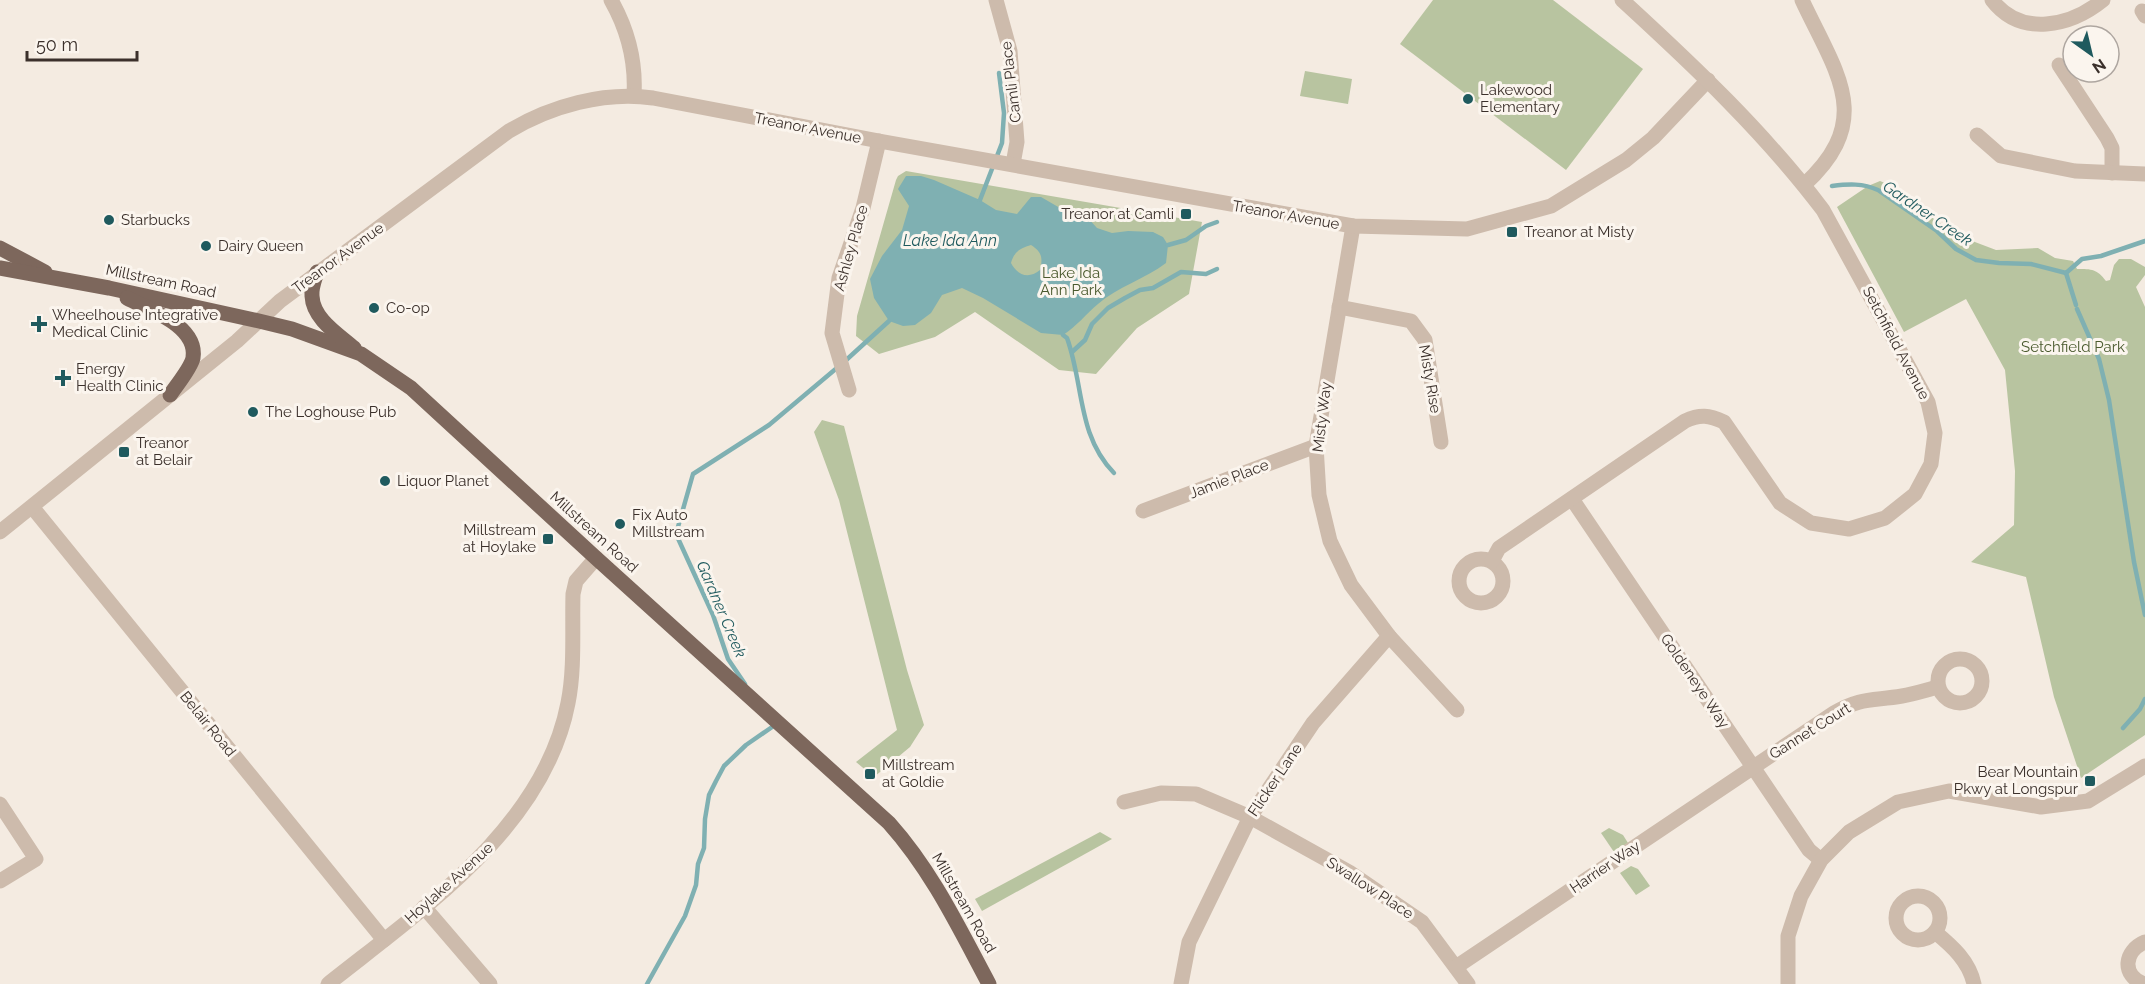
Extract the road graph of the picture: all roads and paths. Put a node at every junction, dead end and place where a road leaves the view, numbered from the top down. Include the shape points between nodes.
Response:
1 (611, 0) edge
2 (996, 0) edge
3 (1622, 0) edge
4 (1802, 0) edge
5 (1992, 0) edge
6 (2103, 0) edge
7 (2059, 65) dead end
8 (1707, 80) junction
9 (634, 96) junction
10 (1977, 135) dead end
11 (879, 141) junction
12 (1013, 164) junction
13 (2112, 173) junction
14 (2145, 174) edge
15 (1804, 184) junction
16 (1353, 226) junction
17 (0, 248) edge
18 (0, 268) edge
19 (317, 272) junction
20 (58, 279) junction
21 (109, 288) junction
22 (1339, 307) junction
23 (259, 321) junction
24 (361, 354) junction
25 (849, 390) dead end
26 (170, 395) junction
27 (1441, 442) dead end
28 (1316, 446) junction
29 (1572, 499) junction
30 (33, 508) junction
31 (1143, 511) dead end
32 (0, 532) edge
33 (596, 558) junction
34 (1492, 561) dead end
35 (1389, 636) junction
36 (1938, 687) dead end
37 (1457, 710) dead end
38 (2145, 766) edge
39 (1753, 767) junction
40 (1124, 802) dead end
41 (0, 804) edge
42 (1250, 817) junction
43 (1821, 860) junction
44 (0, 882) edge
45 (424, 907) junction
46 (1935, 932) dead end
47 (384, 940) junction
48 (2145, 942) edge
49 (1456, 967) junction
50 (328, 984) edge
51 (490, 984) edge
52 (989, 984) edge
53 (1181, 984) edge
54 (1468, 984) edge
55 (1788, 984) edge
56 (1974, 984) edge
57 (2144, 984) edge

1 - 9 street via 631,52
2 - 12 street, Camli Place via 1010,51 1017,142
3 - 8 street, Setchfield Avenue
4 - 15 street via 1841,83 1844,101 1840,138 1822,167
5 - 6 street via 2009,16 2043,24 2082,16
7 - 13 street via 2112,148
8 - 15 street, Setchfield Avenue
8 - 16 street, Treanor Avenue via 1653,138 1626,160 1551,206 1467,229
9 - 11 street, Treanor Avenue
9 - 19 street, Treanor Avenue via 583,102 526,121
10 - 13 street via 2001,156 2075,171
11 - 12 street, Treanor Avenue
11 - 25 street, Ashley Place via 863,208 839,278 832,333
12 - 16 street, Treanor Avenue
13 - 14 street
15 - 29 street, Setchfield Avenue via 1823,210 1928,402 1935,433 1930,464 1915,494 1885,518 1849,528 1811,524 1780,503 1724,422 1698,415
16 - 22 street, Misty Way
17 - 20 main road, Millstream Road
18 - 20 main road, Millstream Road
19 - 23 street, Treanor Avenue
19 - 24 main road via 311,294 313,306 324,322
20 - 21 main road, Millstream Road
21 - 23 main road, Millstream Road
21 - 26 main road via 180,326 191,342 193,360
22 - 27 street, Misty Rise via 1411,321 1425,340
22 - 28 street, Misty Way
23 - 24 main road, Millstream Road
23 - 26 street, Treanor Avenue
24 - 33 main road, Millstream Road via 411,388
26 - 30 street, Treanor Avenue
28 - 31 street, Jamie Place
28 - 35 street, Misty Way via 1319,495 1330,541 1351,585
29 - 34 street, Setchfield Avenue via 1499,548
29 - 39 street, Goldeneye Way
30 - 32 street, Treanor Avenue
30 - 47 street, Belair Road
33 - 45 street, Hoylake Avenue via 574,587 569,701 555,748 523,806 485,854
33 - 52 main road, Millstream Road via 889,823 936,885
35 - 37 street, Misty Way
35 - 42 street, Flicker Lane via 1313,723
36 - 39 street, Gannet Court via 1849,704
38 - 43 street via 2088,801 2041,807 1949,791 1898,802 1849,832
39 - 43 street, Goldeneye Way via 1809,850
39 - 49 street, Harrier Way
40 - 42 street, Swallow Place via 1161,793 1196,794
41 - 44 street via 36,859
42 - 49 street, Swallow Place via 1349,872 1408,911 1422,922
42 - 53 street, Flicker Lane via 1189,942
43 - 55 street via 1801,896 1788,936
45 - 47 street, Hoylake Avenue
45 - 51 street
46 - 56 street via 1963,957
47 - 50 street, Hoylake Avenue
48 - 57 street via 2131,951 2128,960 2132,976
49 - 54 street, Swallow Place

